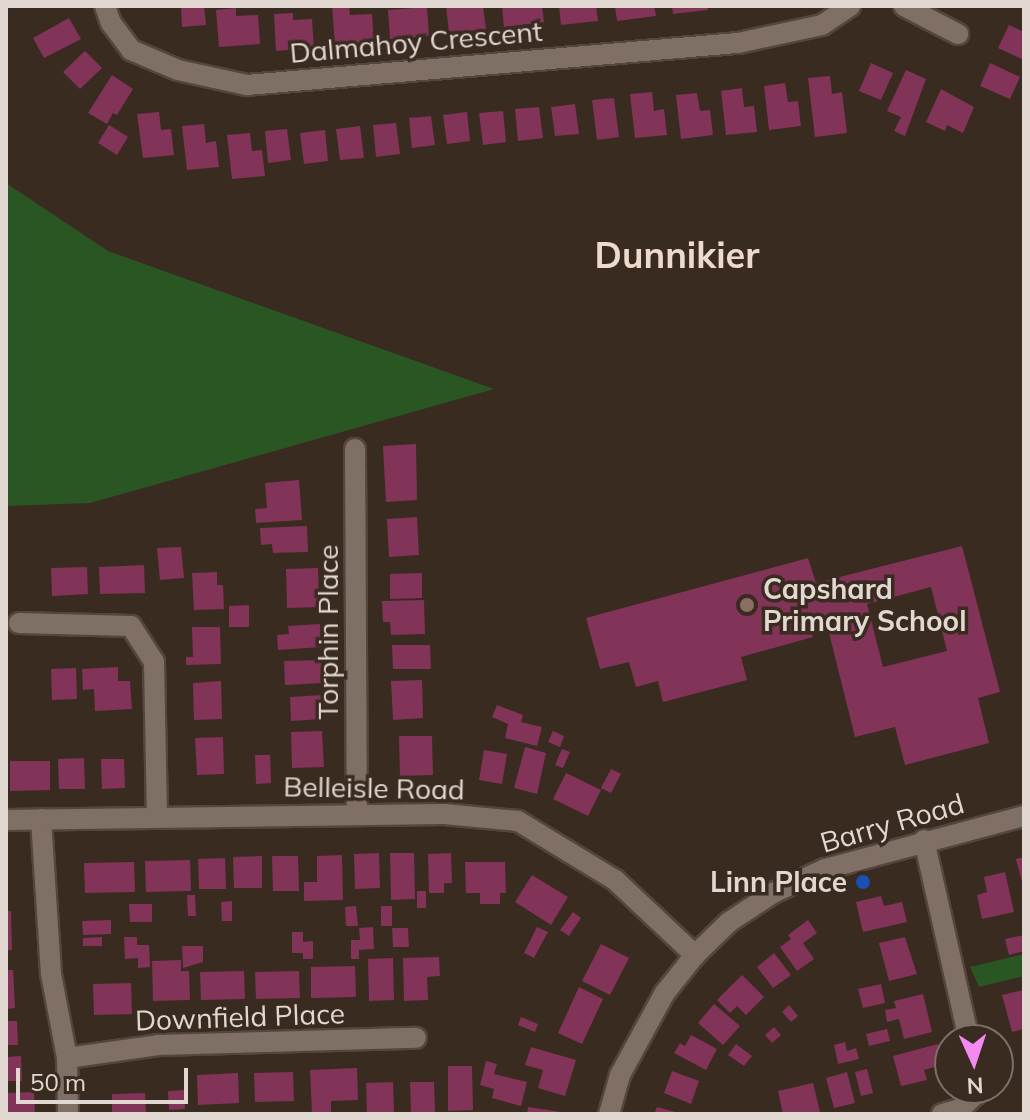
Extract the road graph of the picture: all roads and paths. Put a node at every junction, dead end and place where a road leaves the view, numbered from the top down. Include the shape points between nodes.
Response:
1 (105, 6) edge
2 (850, 6) edge
3 (904, 6) edge
4 (958, 34) dead end
5 (355, 449) dead end
6 (19, 623) dead end
7 (357, 814) junction
8 (1024, 816) edge
9 (157, 817) junction
10 (41, 819) junction
11 (6, 820) edge
12 (924, 840) junction
13 (695, 955) junction
14 (965, 1024) edge
15 (416, 1038) dead end
16 (67, 1058) junction
17 (965, 1104) edge
18 (68, 1114) edge
19 (609, 1114) edge
20 (942, 1114) edge

1 - 2 street, Dalmahoy Crescent via 131,50 178,70 247,85 738,43 822,25
3 - 4 street
5 - 7 street, Torphin Place
6 - 9 street via 131,626 154,662
7 - 9 street, Belleisle Road
7 - 13 street, Belleisle Road via 518,821 615,880
8 - 12 street, Barry Road
9 - 10 street, Belleisle Road
10 - 11 street, Belleisle Road
10 - 16 street via 51,974
12 - 13 street, Barry Road via 825,869 773,893 729,922
12 - 14 street
13 - 19 street, Barry Road via 641,1031
15 - 16 street, Downfield Place via 158,1045
16 - 18 street
17 - 20 street

